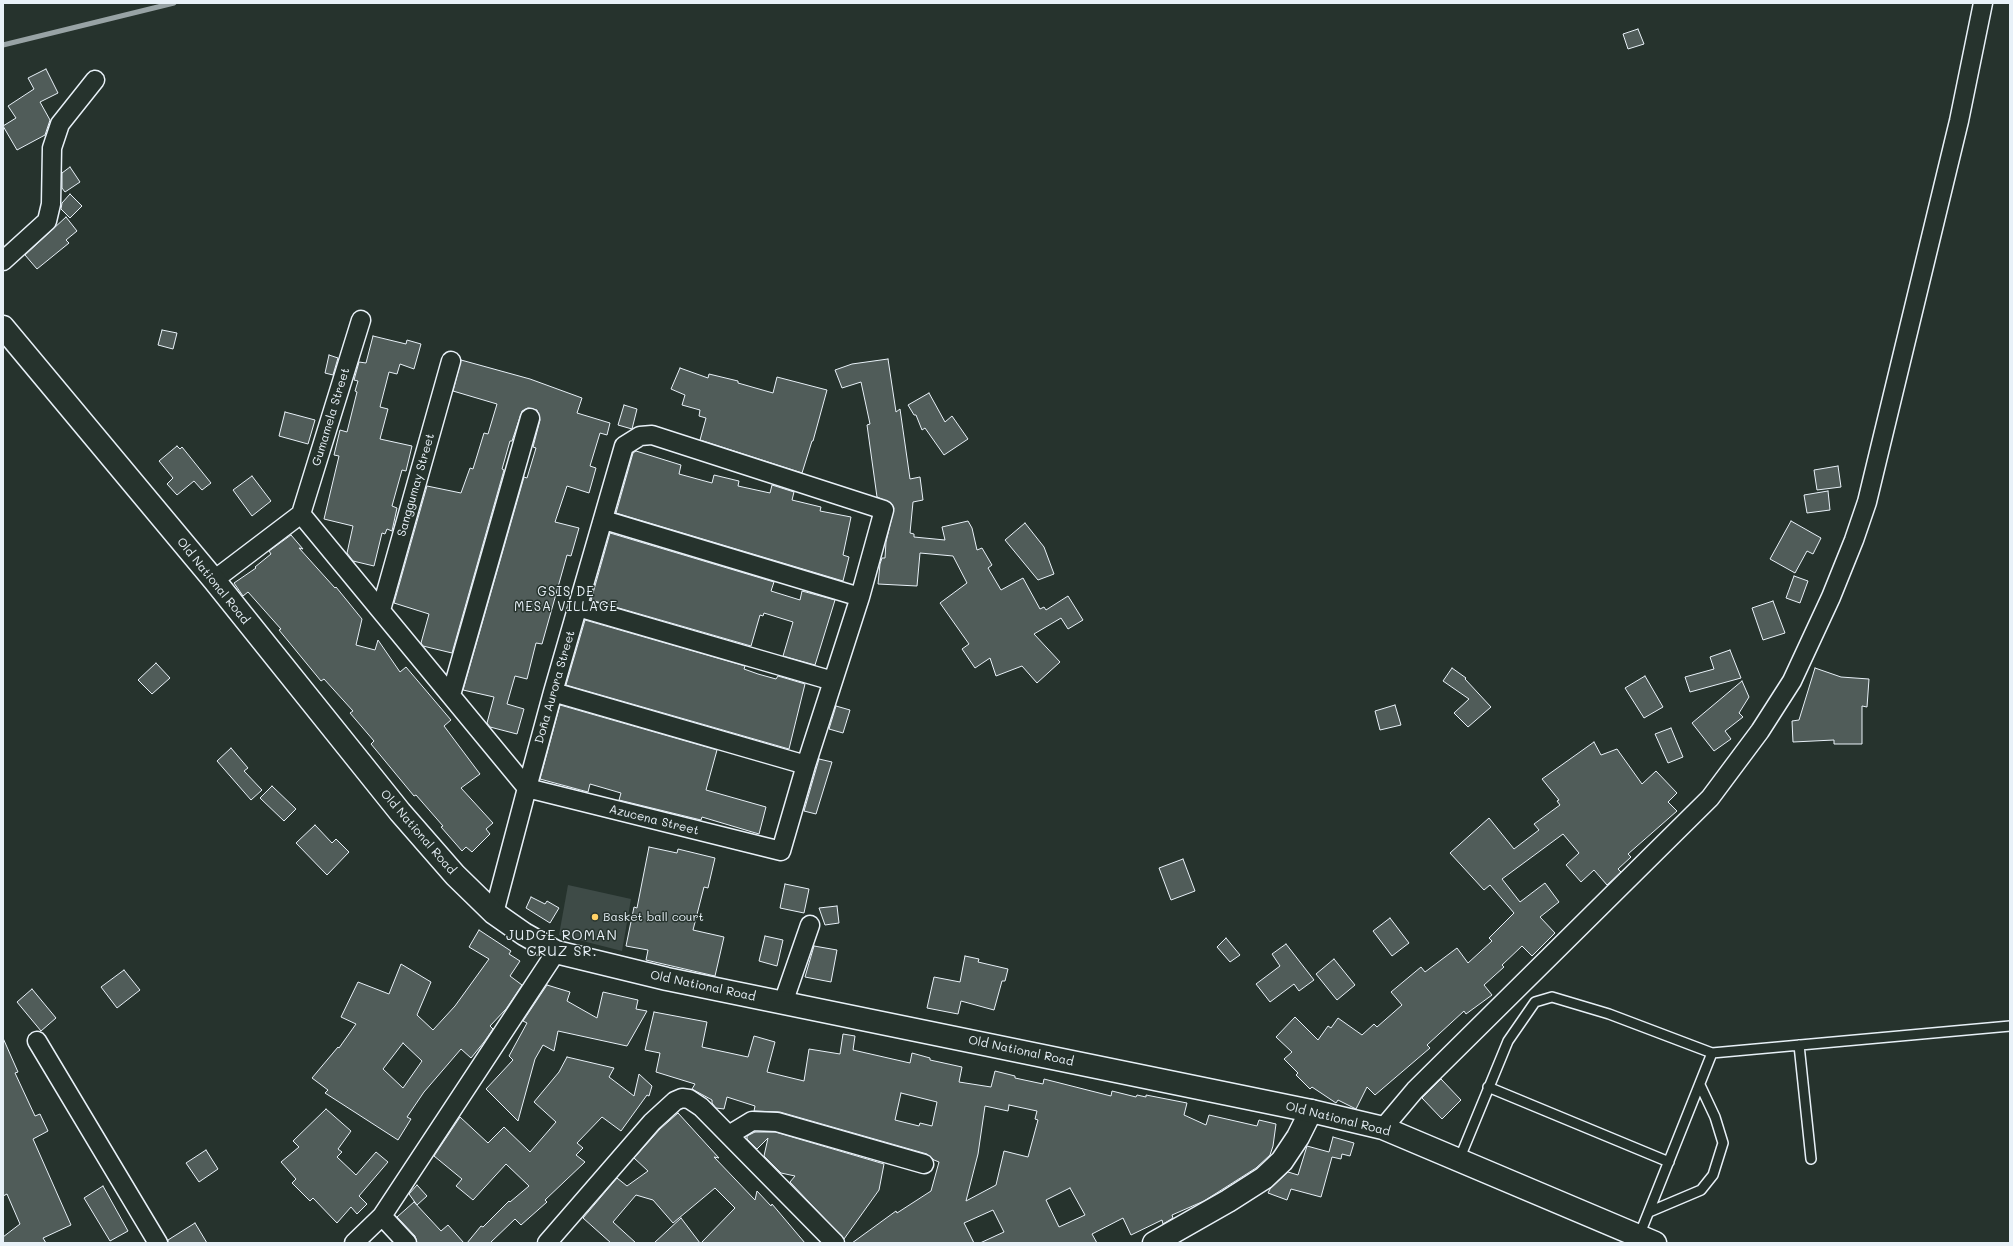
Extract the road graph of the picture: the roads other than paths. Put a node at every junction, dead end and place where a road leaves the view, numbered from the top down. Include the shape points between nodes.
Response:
1 (1983, 3) edge
2 (95, 80) dead end
3 (3, 261) edge
4 (361, 320) dead end
5 (3, 327) edge
6 (451, 361) dead end
7 (530, 418) dead end
8 (300, 514) junction
9 (604, 520) junction
10 (214, 580) junction
11 (860, 597) junction
12 (578, 607) junction
13 (381, 610) junction
14 (833, 681) junction
15 (553, 692) junction
16 (451, 695) junction
17 (806, 765) junction
18 (527, 788) junction
19 (494, 913) junction
20 (810, 925) dead end
21 (556, 952) junction
22 (783, 1003) junction
23 (2010, 1026) edge
24 (37, 1041) dead end
25 (1799, 1045) junction
26 (1712, 1053) junction
27 (1700, 1085) junction
28 (1488, 1087) junction
29 (1311, 1111) junction
30 (1383, 1128) junction
31 (729, 1135) junction
32 (1812, 1159) dead end
33 (1459, 1160) junction
34 (1669, 1162) junction
35 (924, 1164) dead end
36 (1649, 1212) junction
37 (382, 1216) junction
38 (1647, 1240) edge
39 (158, 1243) edge
40 (354, 1243) edge
41 (407, 1243) edge
42 (548, 1243) edge
43 (835, 1243) edge
44 (1154, 1243) edge

1 - 30 street via 1959,121 1867,502 1831,597 1792,681 1760,731 1710,798 1415,1090
2 - 3 street via 60,124 52,148 51,204 47,221
4 - 8 street, Gumamela Street
5 - 10 main road, Old National Road
6 - 13 street, Sanggumay Street
7 - 16 street
8 - 10 street
8 - 13 street
9 - 11 street
9 - 11 street, Doña Aurora Street via 624,446 640,436 652,435 884,510
9 - 12 street, Doña Aurora Street
10 - 19 main road, Old National Road via 400,812 455,875
11 - 14 street
12 - 14 street
12 - 15 street, Doña Aurora Street
13 - 16 street
14 - 17 street
15 - 17 street
15 - 18 street, Doña Aurora Street
16 - 18 street
17 - 18 street, Azucena Street via 781,851
18 - 19 street, Doña Aurora Street
19 - 21 main road, Old National Road
20 - 22 street
21 - 22 main road, Old National Road via 667,979
21 - 37 street
22 - 29 main road, Old National Road
23 - 25 lane
24 - 39 street
25 - 26 lane
25 - 32 lane
26 - 27 lane
26 - 28 lane via 1609,1014 1552,997 1535,1002 1508,1041
27 - 34 lane
27 - 36 lane via 1715,1116 1723,1143 1713,1175 1701,1190
28 - 33 lane
28 - 34 lane
29 - 30 main road, Old National Road
29 - 44 main road via 1282,1161 1264,1178
30 - 33 main road, Old National Road
31 - 35 street via 752,1121 777,1122
31 - 42 street via 701,1107 689,1099 675,1101 652,1122
31 - 43 street
33 - 38 main road, Old National Road
34 - 36 lane
36 - 38 lane
37 - 40 street
37 - 41 street

